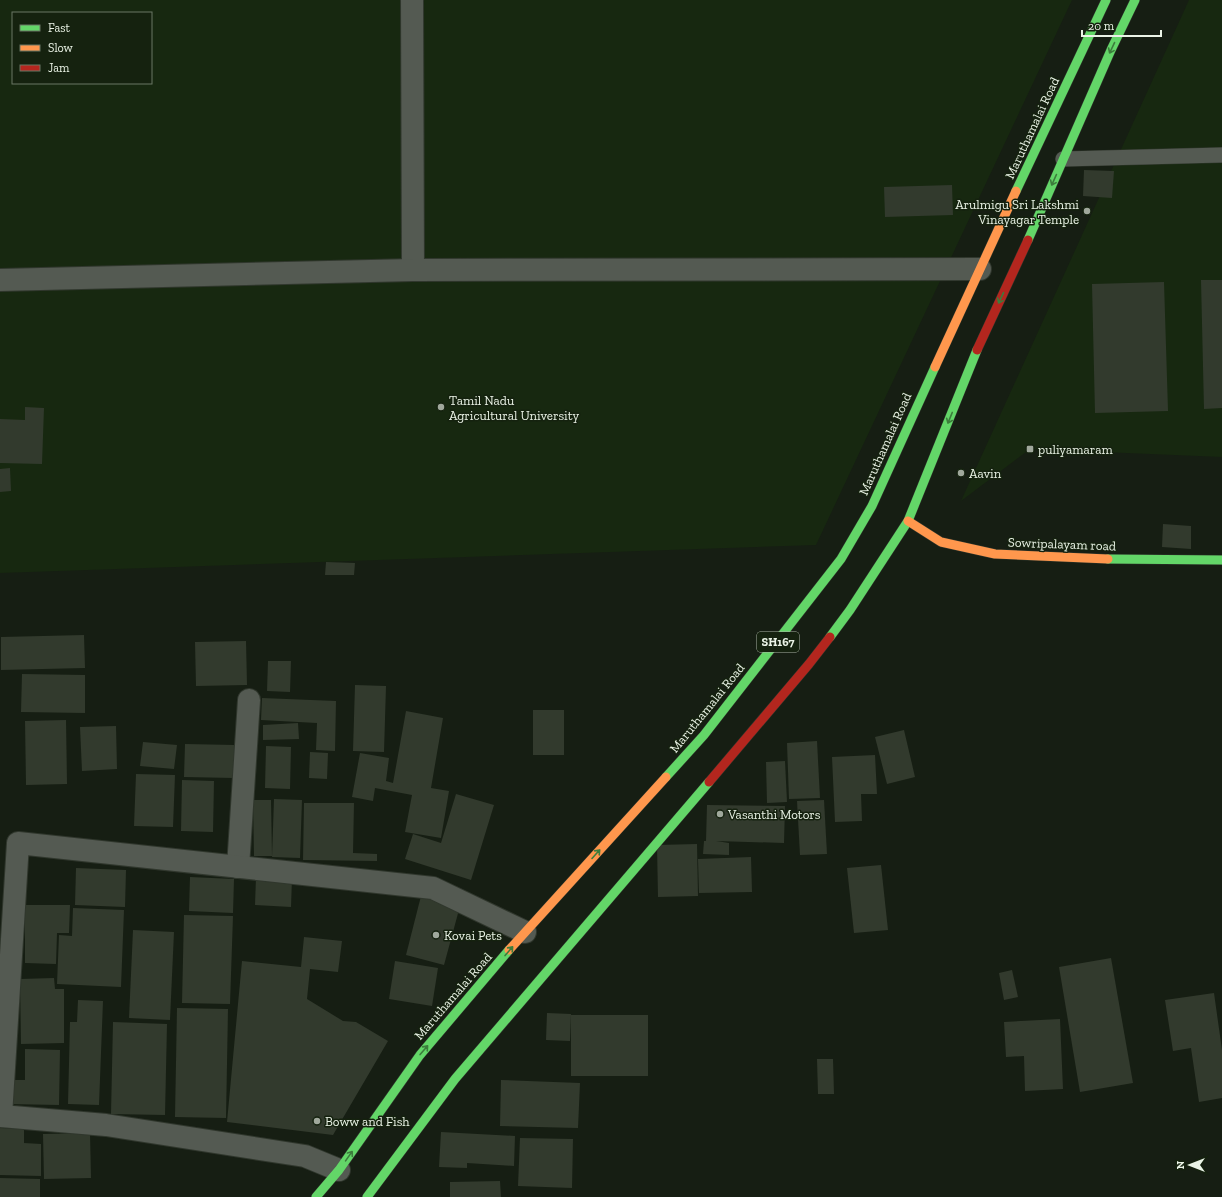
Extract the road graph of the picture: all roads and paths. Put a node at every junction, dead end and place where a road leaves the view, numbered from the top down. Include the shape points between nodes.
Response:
1 (412, 0) edge
2 (1106, 0) edge
3 (1135, 0) edge
4 (1222, 155) edge
5 (1064, 159) junction
6 (980, 269) junction
7 (413, 270) junction
8 (0, 280) edge
9 (908, 521) junction
10 (1222, 560) edge
11 (249, 700) dead end
12 (238, 867) junction
13 (525, 932) junction
14 (339, 1170) junction
15 (316, 1197) edge
16 (367, 1197) edge

1 - 7 street
2 - 6 main road, Maruthamalai Road / SH167
3 -> 5 main road, SH167
4 - 5 lane
5 -> 9 main road, SH167 via 983,336
6 - 7 street
13 -> 6 main road, Maruthamalai Road / SH167 via 704,735 840,559 872,506
7 - 8 street
9 - 10 main road, Sowripalayam road via 941,542 995,554 1143,560
9 - 16 main road, SH167 via 850,610 809,664 455,1079
11 - 12 street
12 - 13 street via 433,888
12 - 14 street via 18,843 2,1116 106,1125 305,1156
14 -> 13 main road, Maruthamalai Road / SH167 via 420,1055
14 - 15 main road, Maruthamalai Road / SH167

